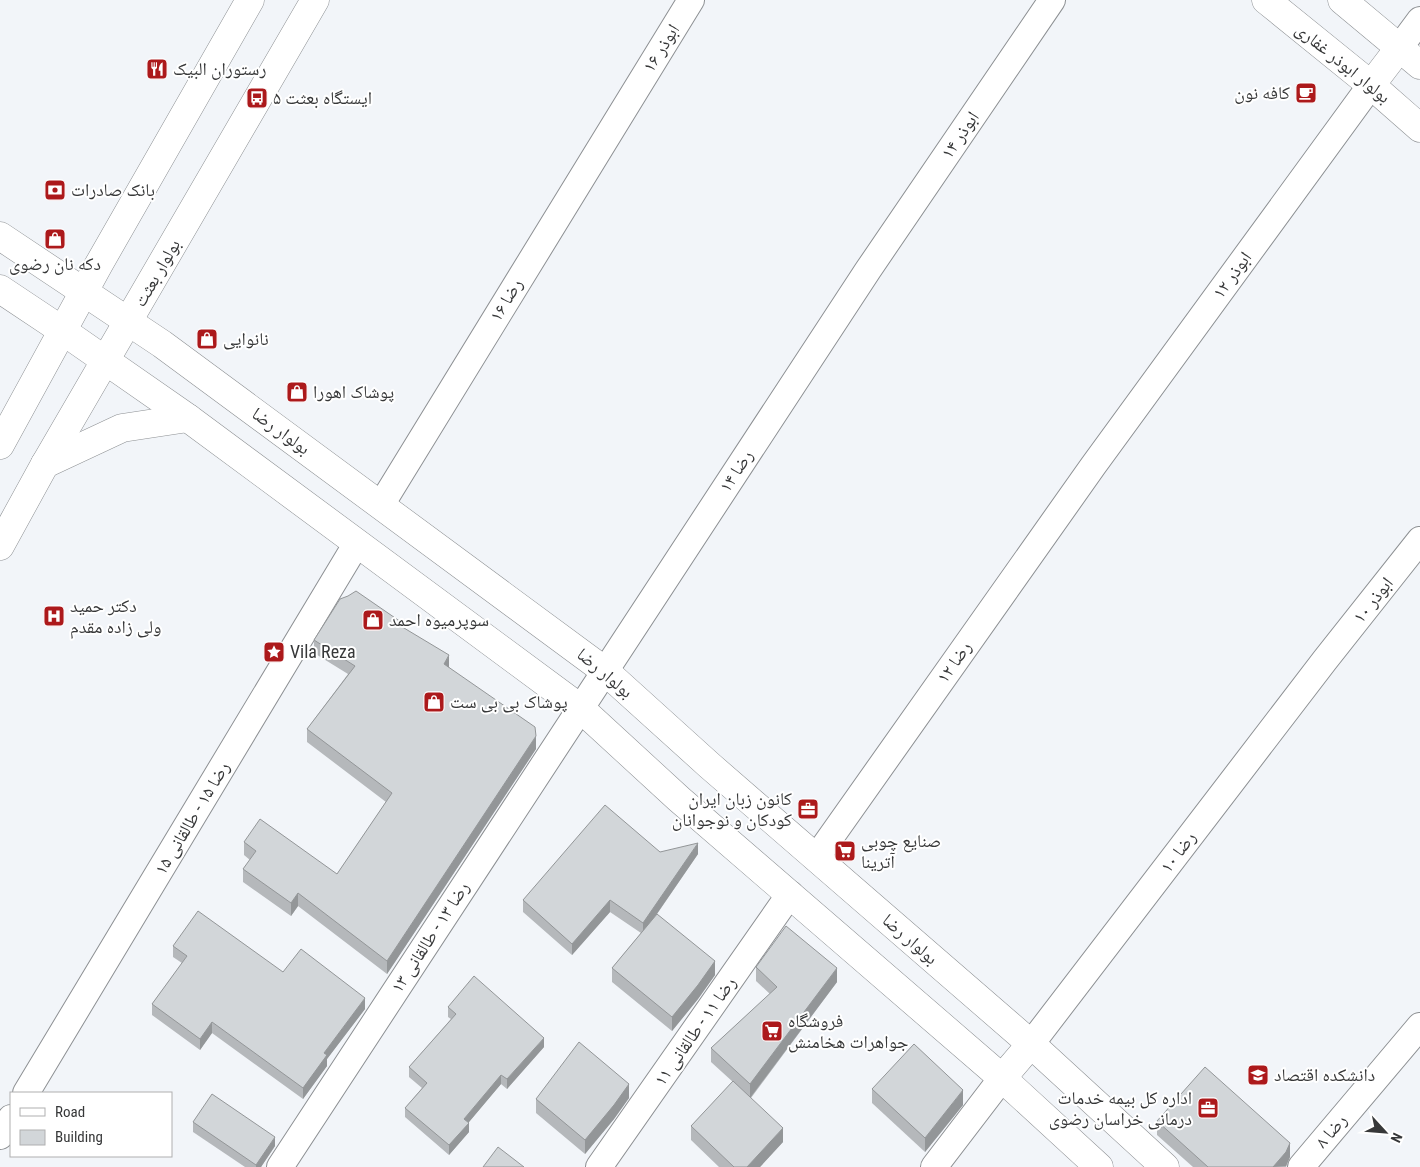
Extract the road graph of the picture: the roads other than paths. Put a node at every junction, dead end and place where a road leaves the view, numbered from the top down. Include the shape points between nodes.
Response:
1 (250, 0) edge
2 (315, 0) edge
3 (691, 0) edge
4 (1052, 0) edge
5 (1266, 0) edge
6 (1342, 0) edge
7 (1420, 20) edge
8 (1410, 56) edge
9 (1371, 85) junction
10 (631, 96) joint
11 (1420, 128) edge
12 (0, 236) edge
13 (868, 270) joint
14 (0, 289) edge
15 (84, 292) junction
16 (128, 321) junction
17 (63, 331) junction
18 (106, 361) junction
19 (188, 418) junction
20 (0, 445) edge
21 (45, 464) junction
22 (1093, 466) joint
23 (380, 505) junction
24 (1420, 540) edge
25 (357, 543) junction
26 (0, 546) edge
27 (1325, 660) joint
28 (605, 671) junction
29 (580, 708) junction
30 (816, 858) junction
31 (790, 894) junction
32 (1420, 1026) edge
33 (1031, 1044) junction
34 (1002, 1078) junction
35 (27, 1092) edge
36 (10, 1120) edge
37 (0, 1136) edge
38 (280, 1167) edge
39 (599, 1167) edge
40 (934, 1167) edge
41 (1099, 1167) edge
42 (1165, 1167) edge
43 (1301, 1167) edge

1 - 15 street
2 - 16 street, بولوار بعثت
3 - 10 street, ابوذر ۱۶
4 - 13 street, ابوذر ۱۴
5 - 9 street, بولوار ابوذر غفاری
6 - 8 street
7 - 8 street
8 - 9 street
9 - 11 street, بولوار ابوذر غفاری
9 - 22 street, ابوذر ۱۲
10 - 23 street, رضا ۱۶
12 - 15 street, بولوار رضا
13 - 28 street, رضا ۱۴
14 - 17 street
15 - 16 street, بولوار رضا
15 - 17 street
16 - 18 street, بولوار بعثت
16 - 23 street, بولوار رضا
17 - 18 street
17 - 20 street
18 - 19 street
18 - 21 street, بولوار بعثت
19 - 21 street via 122,428
19 - 25 street
21 - 26 street, بولوار بعثت
22 - 30 street, رضا ۱۲
23 - 28 street, بولوار رضا
24 - 27 street, ابوذر ۱۰
25 - 29 street
25 - 35 street, رضا ۱۵ - طالقانی ۱۵
27 - 33 street, رضا ۱۰
28 - 29 street, رضا ۱۴
28 - 30 street, بولوار رضا
29 - 31 street
29 - 38 street, رضا ۱۳ - طالقانی ۱۳
30 - 33 street, بولوار رضا
31 - 34 street
31 - 39 street, رضا ۱۱ - طالقانی ۱۱
32 - 43 street, رضا ۸
33 - 34 street
33 - 42 street, بولوار رضا
34 - 40 street
34 - 41 street
36 - 37 street

